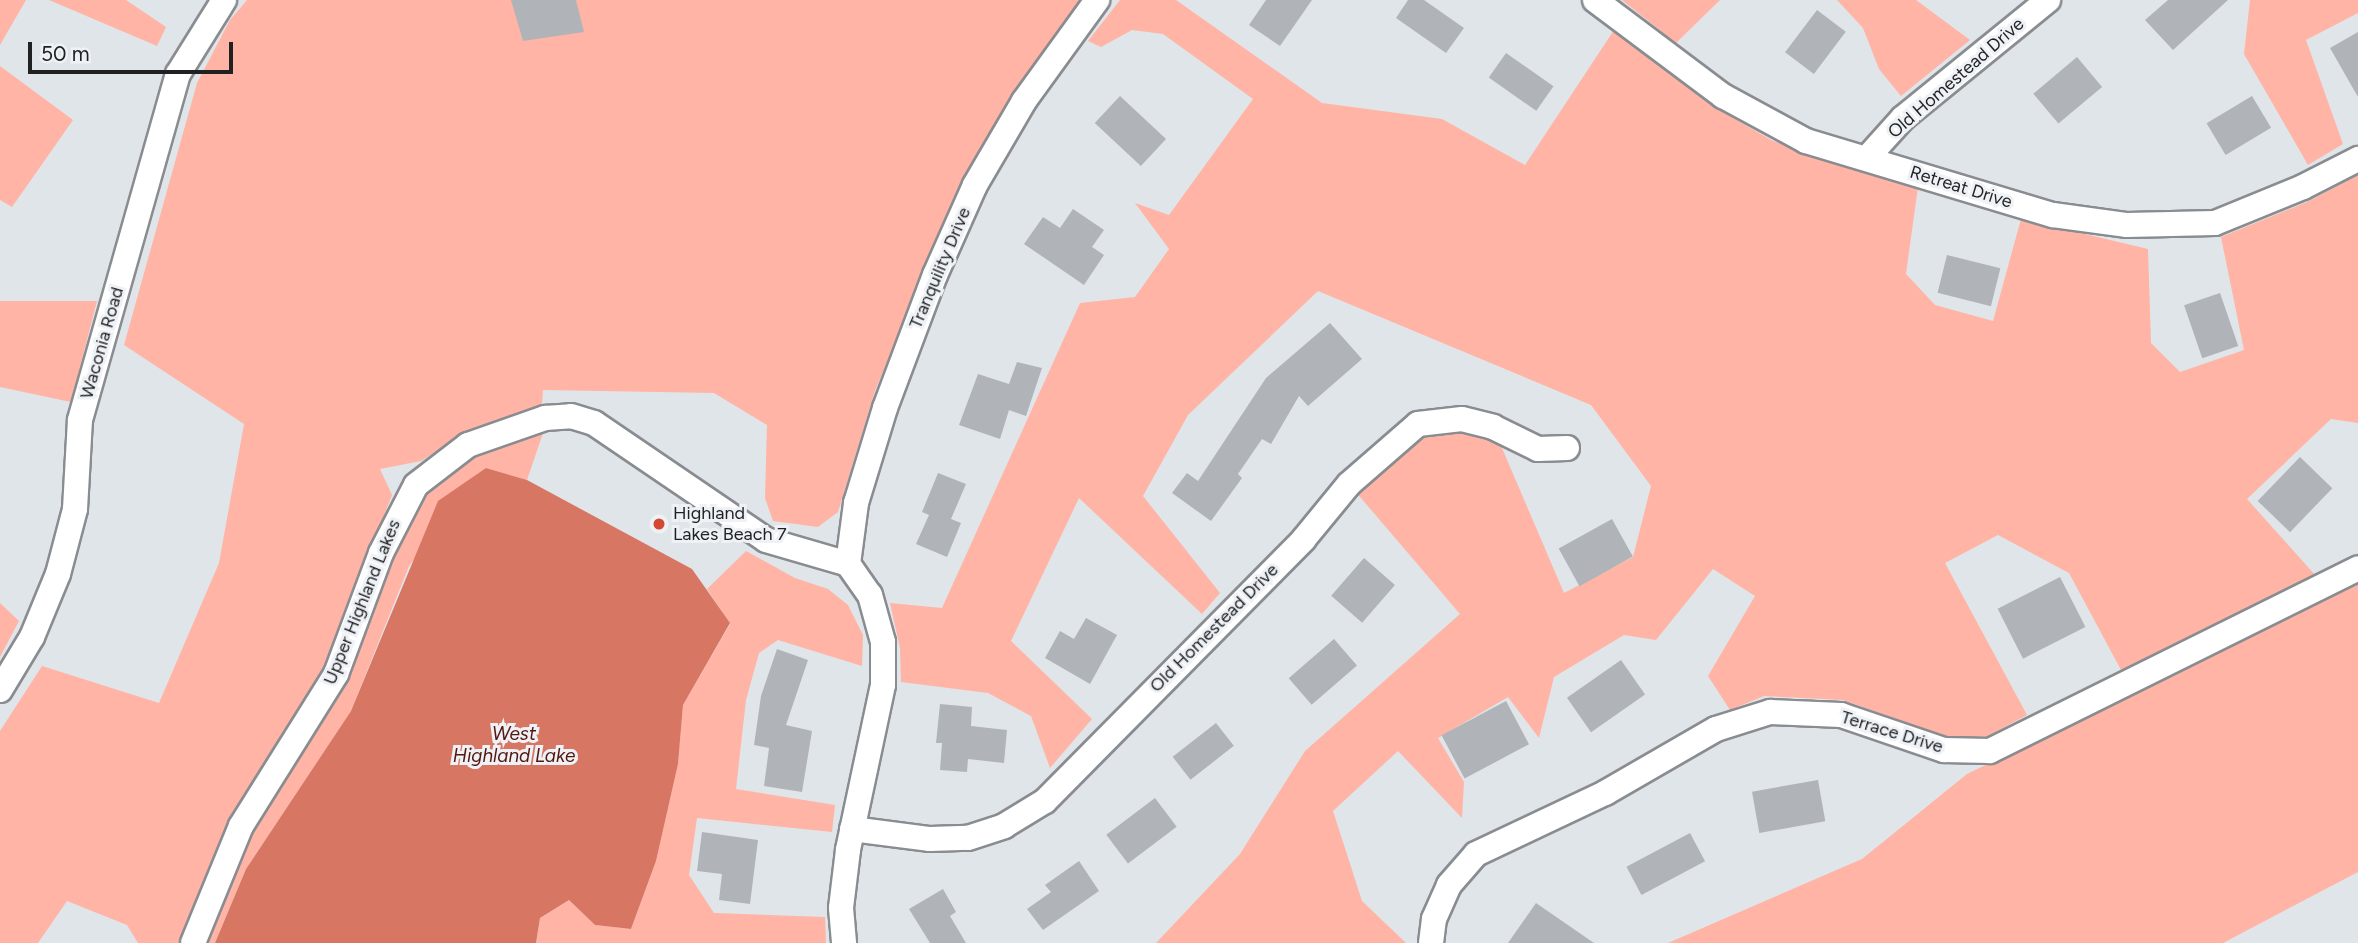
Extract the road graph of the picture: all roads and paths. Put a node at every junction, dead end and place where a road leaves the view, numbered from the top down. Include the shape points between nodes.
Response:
1 (224, 0) edge
2 (1097, 0) edge
3 (1595, 0) edge
4 (2048, 0) edge
5 (1867, 158) junction
6 (2358, 159) edge
7 (1567, 447) dead end
8 (848, 564) junction
9 (2358, 568) edge
10 (0, 690) edge
11 (852, 829) junction
12 (193, 943) edge
13 (844, 943) edge
14 (1431, 943) edge

1 - 10 street, Waconia Road via 178,74 80,420 75,509 58,574 33,637
2 - 8 street, Tranquility Drive via 1024,101 975,186 941,262 863,479
3 - 5 street, Retreat Drive via 1761,119 1806,141
4 - 5 street, Old Homestead Drive via 1903,118
5 - 6 street, Retreat Drive via 2053,215 2175,227 2215,223
7 - 11 street, Old Homestead Drive via 1538,449 1493,427 1462,419 1418,424 1349,484 1303,540 1171,668 1045,801 1004,826 968,838 930,839
8 - 11 street via 870,595 883,642 883,685
8 - 12 street, Upper Highland Lakes via 766,540 594,423 571,416 545,418 468,446 416,485 399,512 336,674 241,826
9 - 14 street, Terrace Drive via 1990,751 1944,750 1841,715 1770,712 1716,729 1605,793 1476,854 1449,885 1434,919
11 - 13 street via 841,908

